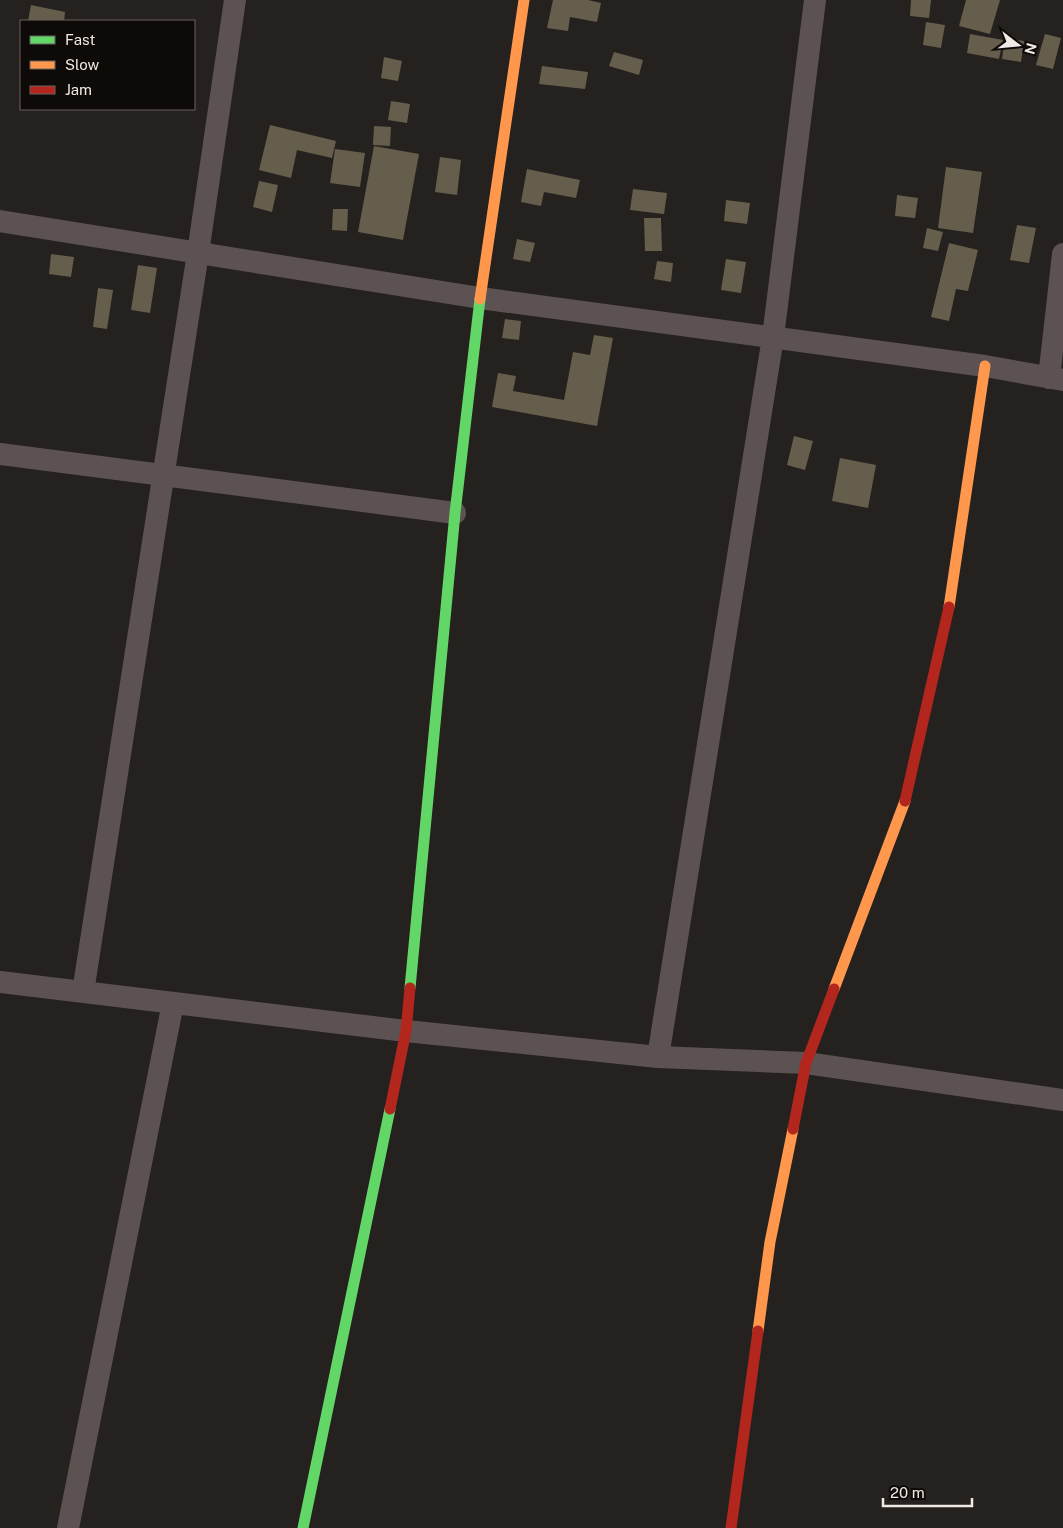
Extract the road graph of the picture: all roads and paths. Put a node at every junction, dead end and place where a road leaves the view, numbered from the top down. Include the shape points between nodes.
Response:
1 (235, 0) edge
2 (524, 0) edge
3 (815, 0) edge
4 (0, 221) edge
5 (198, 253) junction
6 (1063, 254) edge
7 (480, 298) junction
8 (773, 337) junction
9 (986, 366) junction
10 (1056, 379) edge
11 (0, 454) edge
12 (164, 476) junction
13 (455, 513) junction
14 (0, 982) edge
15 (83, 992) junction
16 (173, 1003) junction
17 (406, 1031) junction
18 (658, 1057) junction
19 (806, 1063) junction
20 (1063, 1100) edge
21 (68, 1528) edge
22 (302, 1528) edge
23 (731, 1528) edge

1 - 5 street
2 - 7 street
3 - 8 street
4 - 5 street
5 - 7 street
5 - 12 street
6 - 10 street
7 - 8 street
7 - 13 street
8 - 9 street
8 - 18 street
9 - 10 street
9 - 19 street via 947,622 904,806
11 - 12 street
12 - 13 street
12 - 15 street
13 - 17 street
14 - 15 street
15 - 16 street
16 - 17 street
16 - 21 street
17 - 18 street
17 - 22 street
18 - 19 street
19 - 20 street
19 - 23 street via 770,1242

